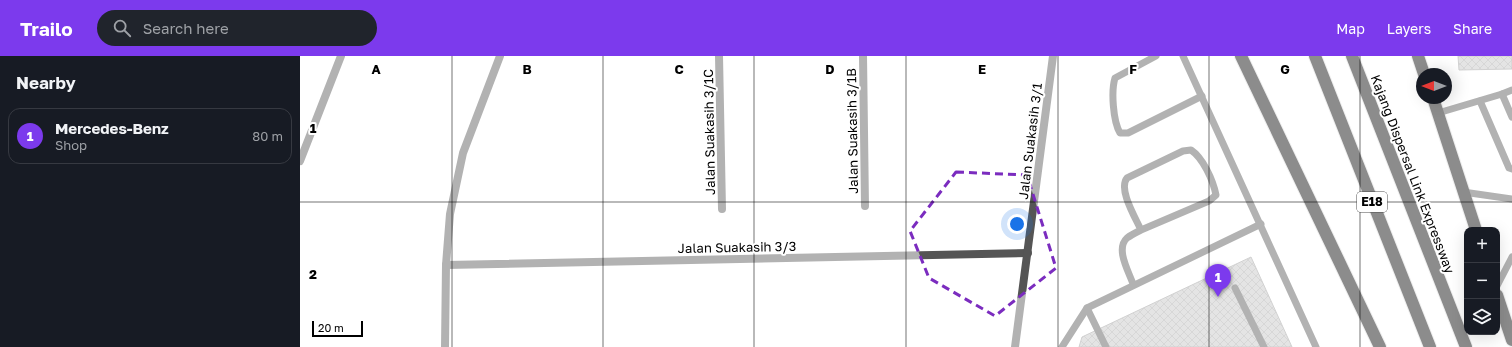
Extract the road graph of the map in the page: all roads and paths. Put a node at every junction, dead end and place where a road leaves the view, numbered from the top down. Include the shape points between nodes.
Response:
1 (341, 56) edge
2 (500, 56) edge
3 (720, 56) edge
4 (863, 56) edge
5 (1053, 56) edge
6 (1156, 56) edge
7 (1184, 56) edge
8 (1241, 56) edge
9 (1315, 56) edge
10 (1352, 56) edge
11 (1418, 56) edge
12 (1422, 68) edge
13 (1512, 90) edge
14 (1502, 94) junction
15 (1202, 96) junction
16 (1480, 101) junction
17 (1434, 104) edge
18 (1438, 114) junction
19 (1512, 117) edge
20 (300, 161) edge
21 (1512, 169) edge
22 (1463, 192) junction
23 (1512, 198) edge
24 (865, 206) dead end
25 (722, 208) dead end
26 (1261, 224) junction
27 (1475, 227) edge
28 (1141, 230) junction
29 (1028, 253) junction
30 (1512, 257) edge
31 (446, 265) junction
32 (1500, 280) edge
33 (1133, 284) junction
34 (1235, 288) dead end
35 (1498, 299) edge
36 (1087, 308) junction
37 (1512, 340) edge
38 (446, 347) edge
39 (1015, 347) edge
40 (1062, 347) edge
41 (1106, 347) edge
42 (1264, 347) edge
43 (1316, 347) edge
44 (1380, 347) edge
45 (1430, 347) edge
46 (1466, 347) edge

1 - 20 street
2 - 31 street via 463,152 450,214
3 - 25 street, Jalan Suakasih 3/1C
4 - 24 street, Jalan Suakasih 3/1B
5 - 29 street, Jalan Suakasih 3/1
6 - 15 lane via 1115,78 1112,88 1116,127 1120,133 1128,133
7 - 15 lane
8 - 44 highway
9 - 45 highway, E18
10 - 46 highway, Kajang Dispersal Link Expressway / E18
11 - 12 highway
13 - 14 lane
14 - 16 lane
14 - 19 lane
15 - 26 lane
16 - 18 lane
16 - 21 lane via 1509,168
17 - 18 highway
18 - 22 highway
22 - 23 lane
22 - 27 highway
26 - 33 lane
26 - 43 lane
28 - 28 lane via 1209,201 1216,195 1197,154 1191,150 1183,151 1127,178 1124,182 1124,190
28 - 33 lane via 1126,239 1122,246 1123,257
29 - 31 street, Jalan Suakasih 3/3
29 - 39 street, Jalan Suakasih 3/1
30 - 32 lane
31 - 38 street
33 - 36 lane
34 - 42 lane
35 - 37 highway
36 - 40 lane
36 - 41 lane

